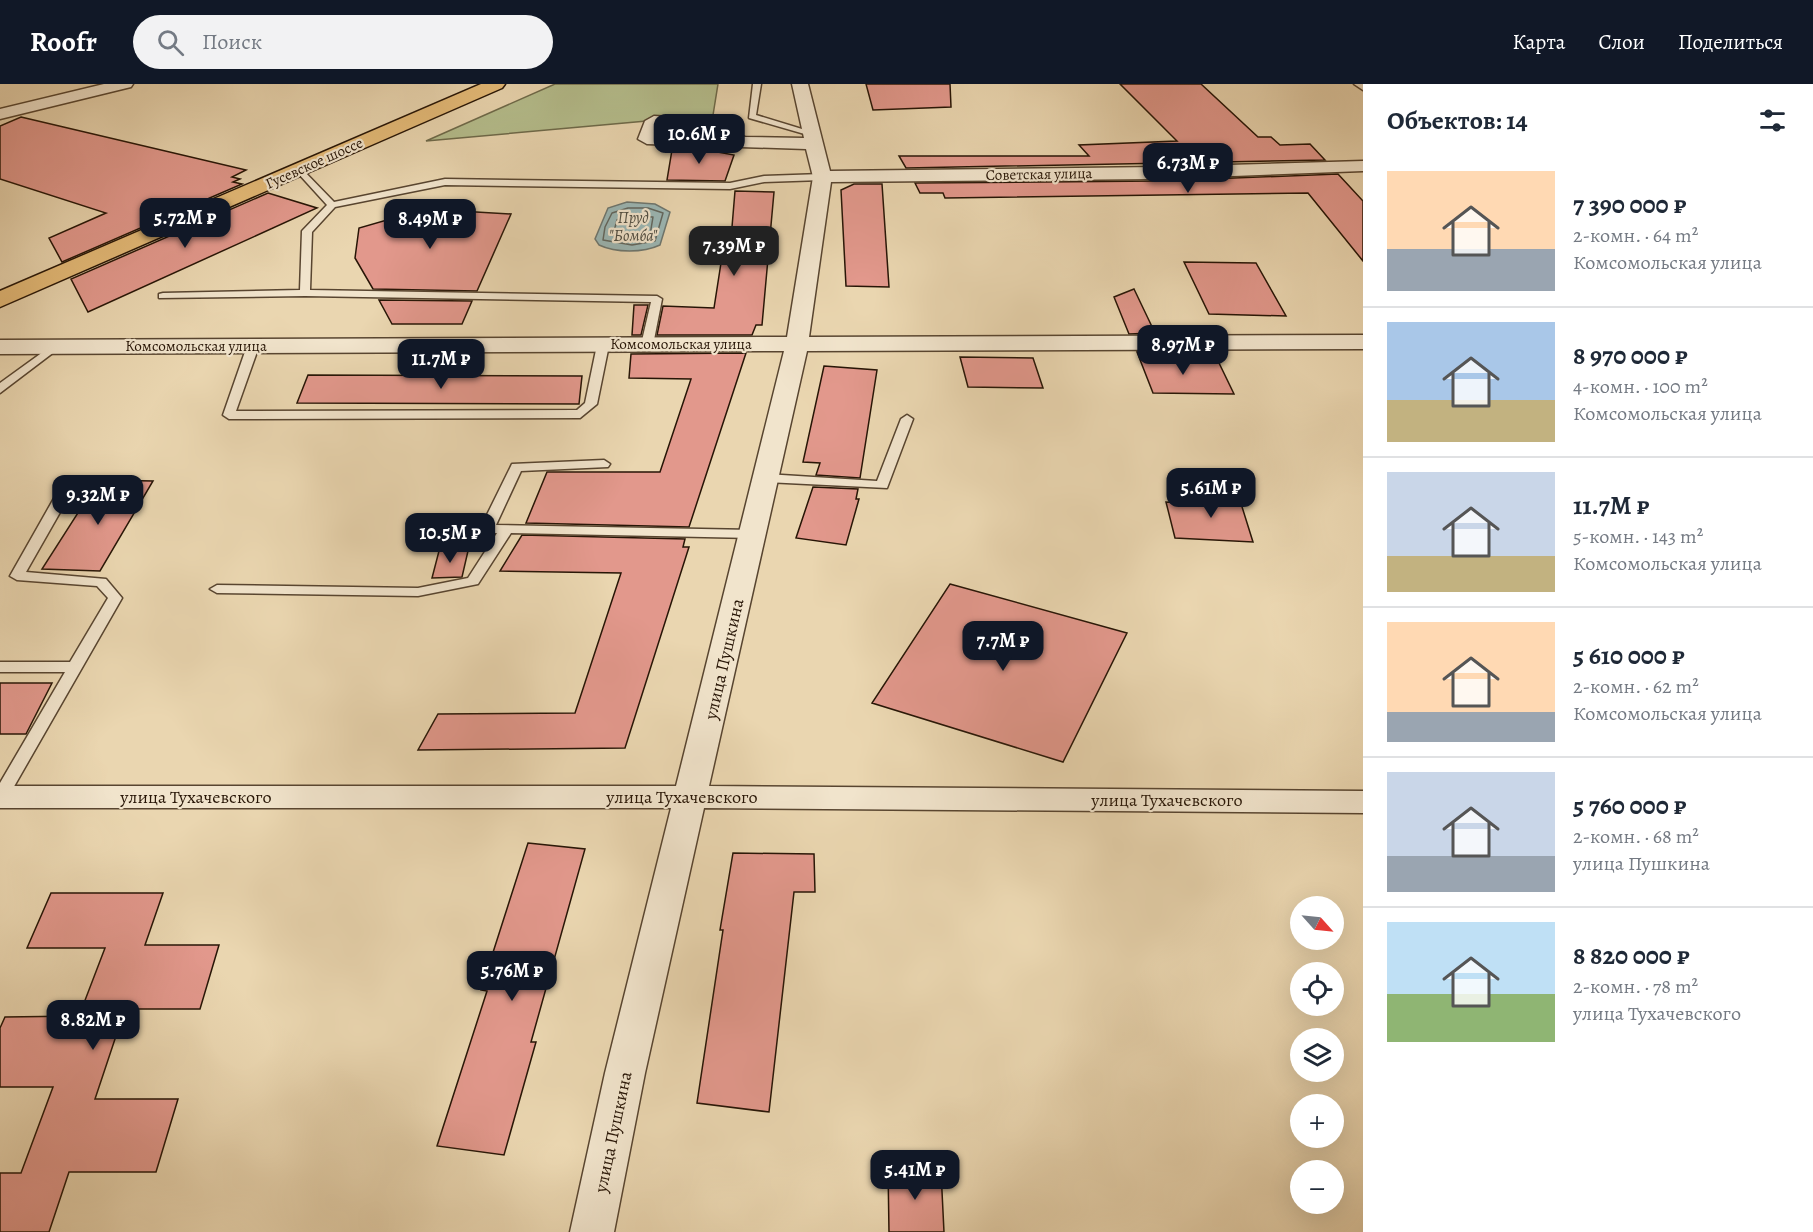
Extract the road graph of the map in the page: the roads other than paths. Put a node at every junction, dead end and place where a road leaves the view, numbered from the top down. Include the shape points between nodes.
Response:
1 (125, 84) edge
2 (496, 84) edge
3 (757, 84) edge
4 (800, 84) edge
5 (1358, 84) edge
6 (1363, 87) edge
7 (0, 114) edge
8 (813, 139) junction
9 (744, 142) dead end
10 (1363, 166) edge
11 (300, 170) junction
12 (822, 177) junction
13 (332, 205) junction
14 (305, 293) junction
15 (163, 296) dead end
16 (0, 300) edge
17 (1363, 342) edge
18 (797, 344) junction
19 (603, 345) junction
20 (647, 345) junction
21 (253, 346) junction
22 (0, 347) edge
23 (54, 347) junction
24 (0, 389) edge
25 (906, 419) dead end
26 (604, 464) dead end
27 (766, 478) junction
28 (64, 493) dead end
29 (507, 529) junction
30 (753, 534) junction
31 (217, 589) dead end
32 (0, 667) edge
33 (75, 667) junction
34 (0, 797) edge
35 (691, 797) junction
36 (1363, 802) edge
37 (592, 1232) edge

1 - 7 street
2 - 11 highway, Гусевское шоссе
3 - 8 lane via 752,116
4 - 8 street, улица Пушкина
5 - 6 lane
8 - 9 street
8 - 12 street, улица Пушкина
10 - 12 street, Советская улица
11 - 13 lane
11 - 16 highway, Гусевское шоссе
12 - 13 lane via 764,179 730,186 445,182
12 - 18 street, улица Пушкина
13 - 14 lane via 307,231
14 - 15 lane
14 - 20 lane via 657,299
17 - 18 street, Комсомольская улица
18 - 20 street, Комсомольская улица
18 - 27 street, улица Пушкина
19 - 20 street, Комсомольская улица
19 - 21 street, Комсомольская улица
19 - 21 lane via 591,405 580,414 229,415
21 - 23 street, Комсомольская улица
22 - 23 street, Комсомольская улица
23 - 24 lane
25 - 27 lane via 882,485
26 - 29 lane via 516,467 487,529
27 - 30 street, улица Пушкина
28 - 33 lane via 17,576 100,582 115,598
29 - 30 lane
29 - 31 lane via 473,581 418,592
30 - 35 street, улица Пушкина
32 - 33 lane
33 - 34 lane
34 - 35 street, улица Тухачевского
35 - 36 street, улица Тухачевского
35 - 37 street, улица Пушкина via 625,1073

